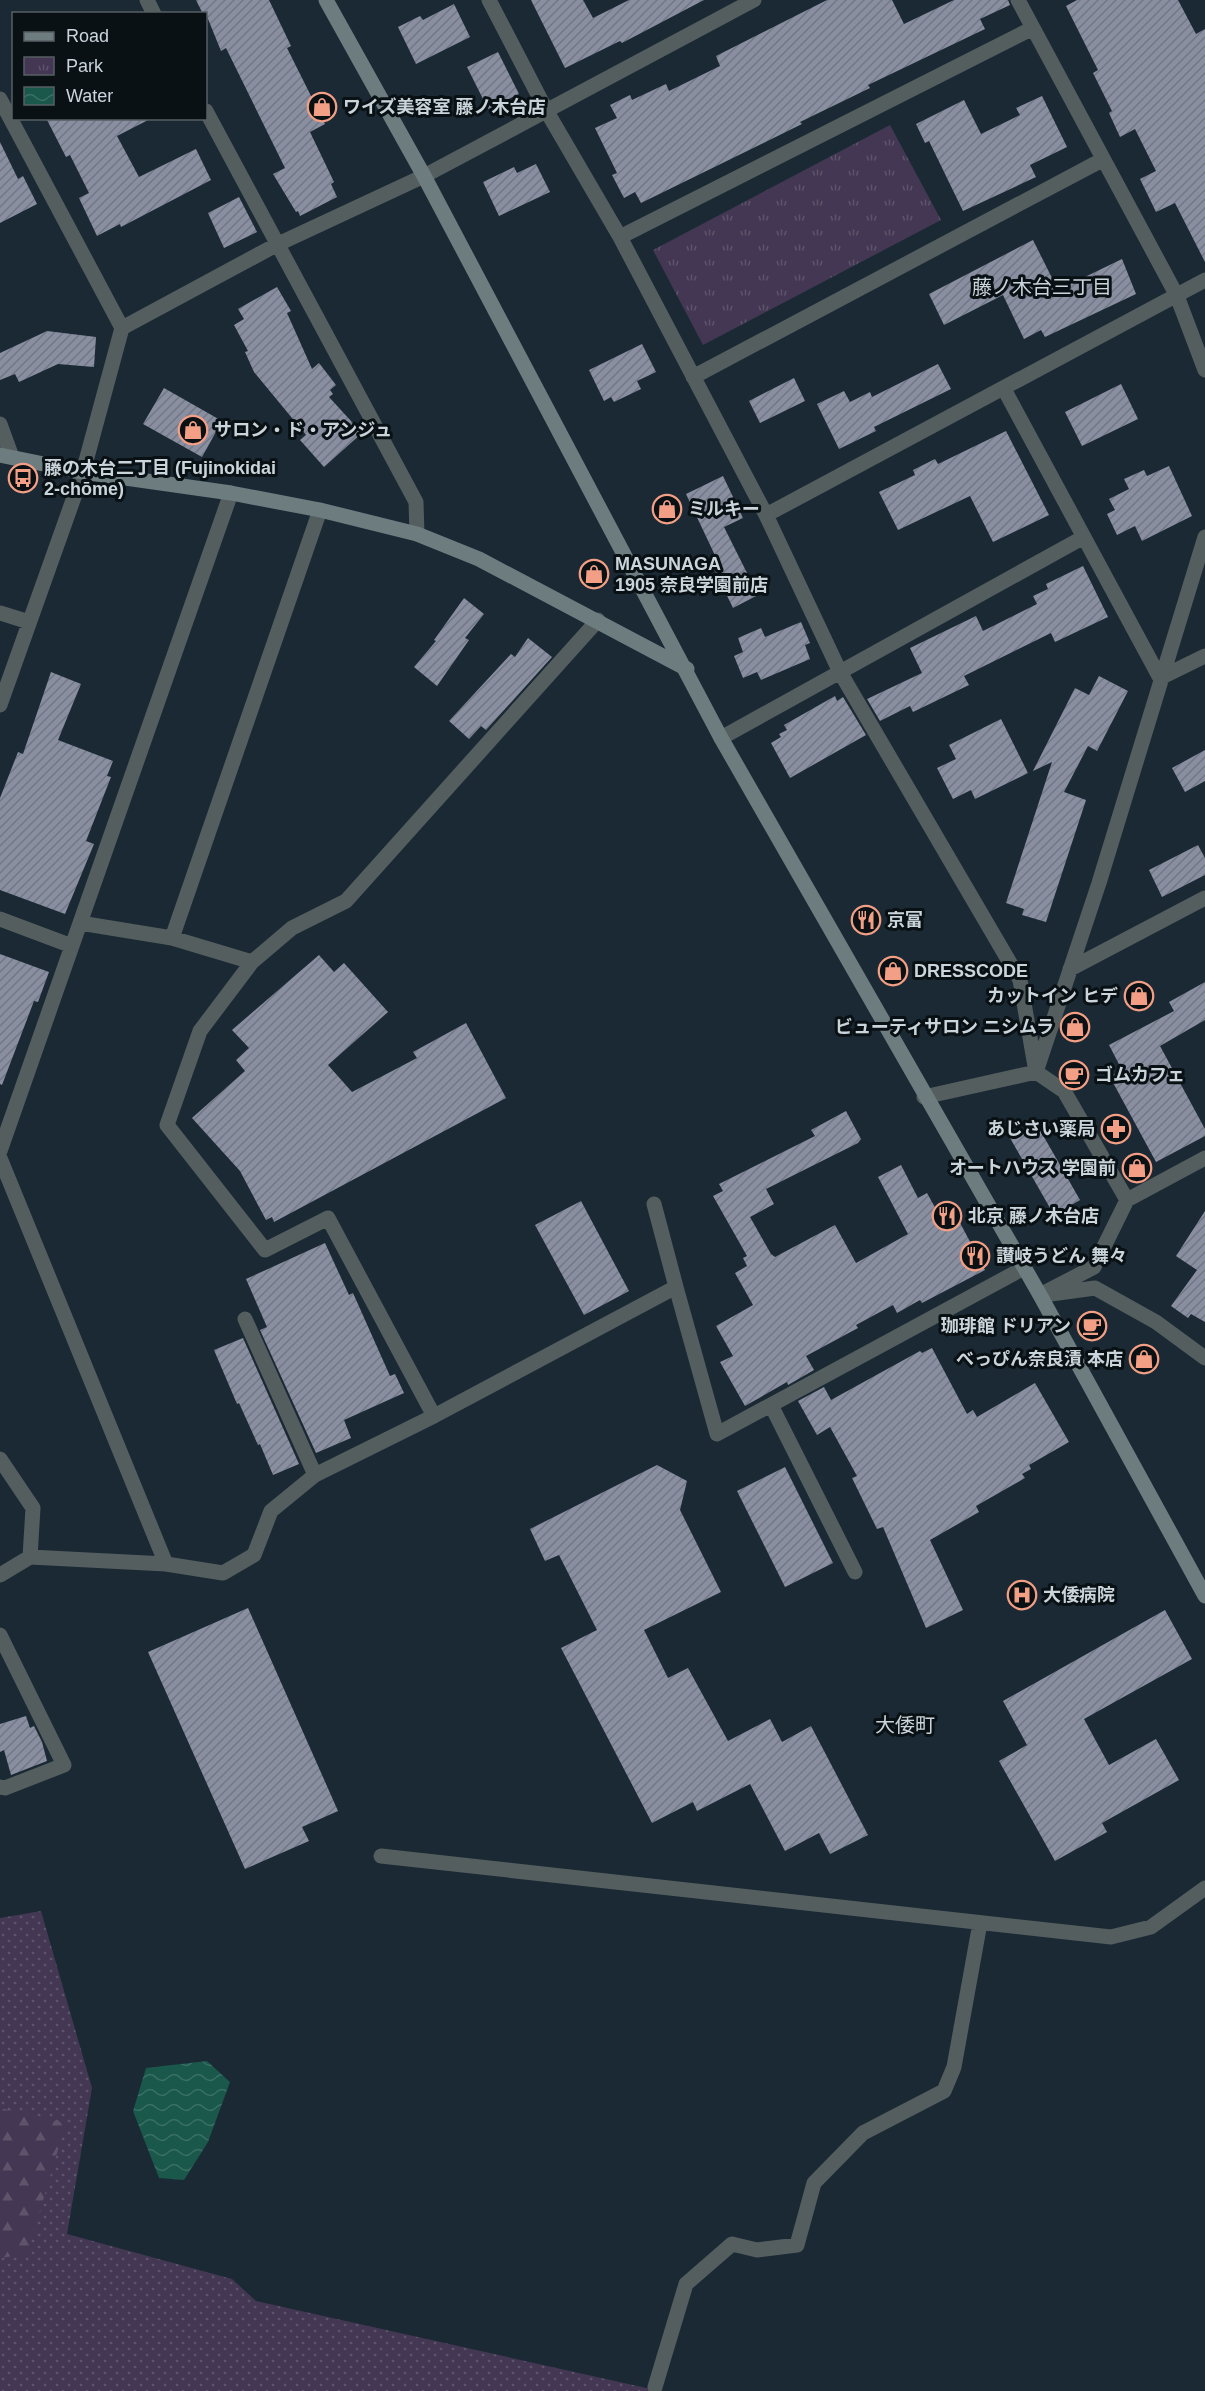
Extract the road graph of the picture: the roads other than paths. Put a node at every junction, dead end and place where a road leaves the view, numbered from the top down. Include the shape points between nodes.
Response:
1 (326, 0) edge
2 (489, 0) edge
3 (754, 0) edge
4 (1018, 0) edge
5 (1033, 28) junction
6 (0, 99) edge
7 (546, 110) junction
8 (207, 113) edge
9 (1101, 160) junction
10 (424, 176) junction
11 (620, 237) junction
12 (276, 245) junction
13 (1205, 280) edge
14 (1177, 296) junction
15 (122, 328) junction
16 (1205, 370) edge
17 (693, 377) junction
18 (1004, 389) junction
19 (0, 424) edge
20 (6, 456) edge
21 (83, 472) junction
22 (231, 493) junction
23 (320, 510) junction
24 (766, 515) junction
25 (417, 534) junction
26 (1084, 537) junction
27 (1205, 537) edge
28 (0, 613) edge
29 (598, 620) junction
30 (29, 622) junction
31 (1205, 656) edge
32 (687, 669) junction
33 (840, 672) junction
34 (1160, 678) junction
35 (0, 705) edge
36 (721, 738) junction
37 (1205, 898) edge
38 (0, 919) edge
39 (80, 923) junction
40 (172, 938) junction
41 (72, 946) junction
42 (252, 962) junction
43 (1070, 969) junction
44 (1036, 1072) junction
45 (924, 1097) junction
46 (0, 1151) edge
47 (0, 1158) edge
48 (1205, 1158) edge
49 (1127, 1200) junction
50 (654, 1204) dead end
51 (1024, 1268) junction
52 (676, 1287) junction
53 (1040, 1295) junction
54 (245, 1319) dead end
55 (1205, 1358) edge
56 (771, 1405) junction
57 (434, 1416) junction
58 (0, 1459) edge
59 (315, 1475) junction
60 (30, 1557) junction
61 (166, 1564) junction
62 (855, 1572) dead end
63 (0, 1575) edge
64 (1205, 1596) edge
65 (0, 1635) edge
66 (0, 1787) edge
67 (381, 1856) dead end
68 (1205, 1888) edge
69 (981, 1923) junction
70 (655, 2387) dead end

1 - 10 street
2 - 7 street
3 - 7 street
4 - 5 street
5 - 9 street
5 - 11 street
6 - 15 street
7 - 10 street
7 - 11 street
8 - 12 street
9 - 14 street
9 - 17 street
10 - 12 street
10 - 32 street
11 - 17 street
12 - 15 street
12 - 25 street via 416,502
13 - 14 street
14 - 16 street
14 - 18 street
15 - 21 street
17 - 24 street
18 - 24 street
18 - 26 street
19 - 20 street
20 - 21 street
21 - 22 street
21 - 30 street
22 - 23 street
22 - 39 street
23 - 25 street
23 - 40 street
24 - 33 street
25 - 29 street via 479,559
26 - 33 street
26 - 34 street
27 - 34 street
28 - 30 street
29 - 32 street
29 - 42 street via 346,901 292,928
30 - 35 street
31 - 34 street
32 - 36 street
33 - 36 street
33 - 44 street via 1020,980
34 - 43 street
36 - 45 street
37 - 43 street
38 - 41 street
39 - 40 street
39 - 41 street
40 - 42 street
41 - 46 street
42 - 57 street via 200,1031 167,1125 265,1250 328,1218
43 - 44 street
44 - 45 street
44 - 49 street via 1064,1091
45 - 51 street
47 - 61 street
48 - 49 street
49 - 53 street via 1094,1267
50 - 52 street
51 - 53 street
51 - 56 street
52 - 56 street via 717,1434
52 - 57 street
53 - 55 street via 1095,1288 1156,1322
53 - 64 street
54 - 59 street
56 - 62 street
57 - 59 street
58 - 60 street via 33,1509
59 - 61 street via 271,1511 254,1555 223,1573
60 - 61 street
60 - 63 street
65 - 66 street via 64,1765
67 - 69 street
68 - 69 street via 1151,1927 1111,1937
69 - 70 street via 954,2067 944,2091 863,2133 814,2183 797,2245 757,2250 732,2244 686,2284

